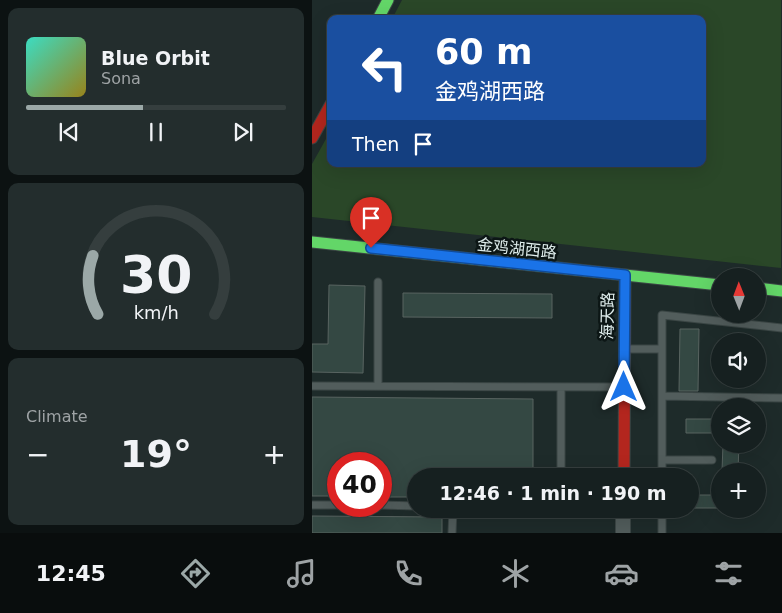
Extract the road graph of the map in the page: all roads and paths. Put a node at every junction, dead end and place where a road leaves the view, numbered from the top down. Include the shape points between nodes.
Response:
1 (388, 0) edge
2 (380, 15) edge
3 (327, 111) edge
4 (312, 138) edge
5 (312, 242) edge
6 (625, 275) junction
7 (378, 282) dead end
8 (711, 284) edge
9 (766, 289) edge
10 (782, 291) edge
11 (782, 328) edge
12 (625, 349) junction
13 (662, 349) junction
14 (312, 386) edge
15 (378, 386) junction
16 (561, 387) junction
17 (624, 387) junction
18 (662, 396) junction
19 (782, 398) edge
20 (662, 460) junction
21 (712, 460) dead end
22 (561, 468) edge
23 (624, 468) edge
24 (662, 468) edge
25 (312, 505) edge
26 (327, 505) edge
27 (392, 505) edge
28 (407, 506) edge
29 (453, 518) edge
30 (624, 518) edge
31 (662, 518) edge
32 (452, 533) edge
33 (623, 533) edge
34 (662, 533) edge

1 - 2 street
3 - 4 street
5 - 6 street, 金鸡湖西路
6 - 8 street, 金鸡湖西路
6 - 12 street, 海天路
7 - 15 lane
9 - 10 street
11 - 13 lane via 662,315
12 - 13 lane
12 - 17 street, 海天路
13 - 18 lane
14 - 15 lane
15 - 16 lane
16 - 17 lane
16 - 22 lane
17 - 23 street, 海天路
18 - 19 lane
18 - 20 lane
20 - 21 lane
20 - 24 lane
25 - 26 lane
27 - 28 lane
29 - 32 lane
30 - 33 street
31 - 34 lane

